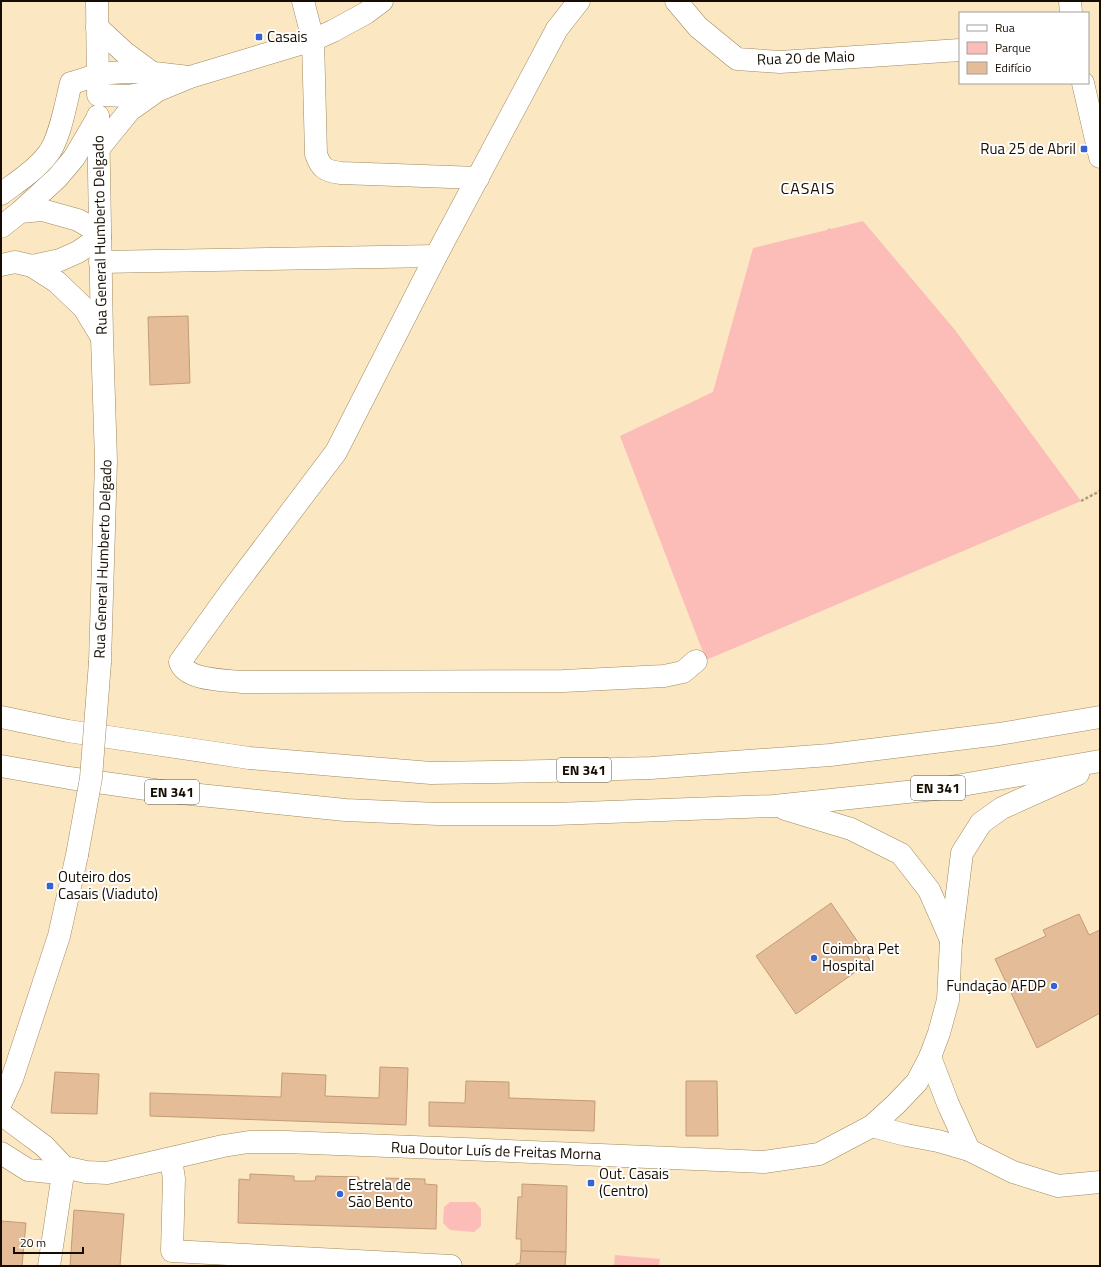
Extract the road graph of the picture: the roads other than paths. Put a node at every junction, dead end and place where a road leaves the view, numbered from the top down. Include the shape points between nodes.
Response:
1 (97, 1) edge
2 (303, 1) edge
3 (382, 1) edge
4 (579, 1) edge
5 (676, 1) edge
6 (1070, 1) edge
7 (1072, 12) edge
8 (97, 27) junction
9 (313, 40) junction
10 (959, 50) edge
11 (154, 81) junction
12 (1083, 84) edge
13 (98, 85) junction
14 (98, 116) junction
15 (99, 148) junction
16 (1100, 157) edge
17 (478, 178) junction
18 (1, 194) edge
19 (20, 212) junction
20 (1, 227) edge
21 (100, 237) junction
22 (436, 256) junction
23 (100, 262) junction
24 (1, 265) edge
25 (32, 266) junction
26 (102, 337) junction
27 (696, 661) dead end
28 (1, 717) edge
29 (1100, 717) edge
30 (1100, 763) edge
31 (1, 766) edge
32 (774, 806) junction
33 (951, 940) junction
34 (930, 1057) junction
35 (1, 1103) edge
36 (948, 1104) junction
37 (1, 1114) edge
38 (872, 1126) junction
39 (922, 1138) junction
40 (969, 1150) junction
41 (1, 1153) edge
42 (171, 1159) junction
43 (64, 1167) junction
44 (1100, 1182) edge
45 (49, 1266) edge
46 (451, 1266) edge

1 - 8 main road, Rua General Humberto Delgado
2 - 9 main road
3 - 9 main road via 366,13
4 - 17 main road via 557,29
5 - 10 main road, Rua 20 de Maio via 698,27 737,59 780,62
6 - 7 main road
8 - 11 main road
8 - 13 main road, Rua General Humberto Delgado
9 - 11 main road via 190,77
9 - 17 main road via 316,154 320,166 330,172 341,173
11 - 13 main road via 128,96
11 - 15 main road
12 - 16 main road
13 - 14 main road, Rua General Humberto Delgado
13 - 18 main road via 71,83 49,153 37,166
14 - 15 main road, Rua General Humberto Delgado
14 - 19 main road via 74,158 57,178
15 - 21 main road, Rua General Humberto Delgado
17 - 22 main road
19 - 20 main road
19 - 21 main road via 42,210 78,220
21 - 23 main road, Rua General Humberto Delgado
21 - 25 main road via 78,252 60,260
22 - 23 main road
22 - 27 main road via 336,452 180,662 196,676 242,682 563,681 664,676 683,672
23 - 26 main road, Rua General Humberto Delgado
24 - 25 main road via 15,262
25 - 26 main road via 57,282 84,308
26 - 35 main road, Rua General Humberto Delgado, bridge via 106,461 100,662 91,778 59,936 12,1079
28 - 29 main road, EN 341 via 68,731 249,758 431,773 651,768 830,754 999,734
30 - 32 main road, EN 341 via 945,788
30 - 33 main road, Rua Doutor Luís de Freitas Morna via 1002,808 981,823 962,853
31 - 32 main road, EN 341 via 162,791 345,810 438,814 555,814
32 - 33 main road via 851,828 901,854 929,890
33 - 34 main road, Rua Doutor Luís de Freitas Morna via 948,1000
34 - 36 main road
34 - 38 main road, Rua Doutor Luís de Freitas Morna via 917,1082
36 - 39 main road via 940,1128
36 - 40 main road
37 - 43 main road via 44,1146
38 - 39 main road
38 - 42 main road, Rua Doutor Luís de Freitas Morna via 819,1154 764,1162 278,1142 249,1142 223,1146
39 - 40 main road
40 - 44 main road via 1013,1172 1058,1186
41 - 43 main road, Rua Doutor Luís de Freitas Morna via 28,1170 49,1172
42 - 43 main road, Rua Doutor Luís de Freitas Morna via 107,1173
42 - 46 main road via 174,1178 172,1251
43 - 45 main road

